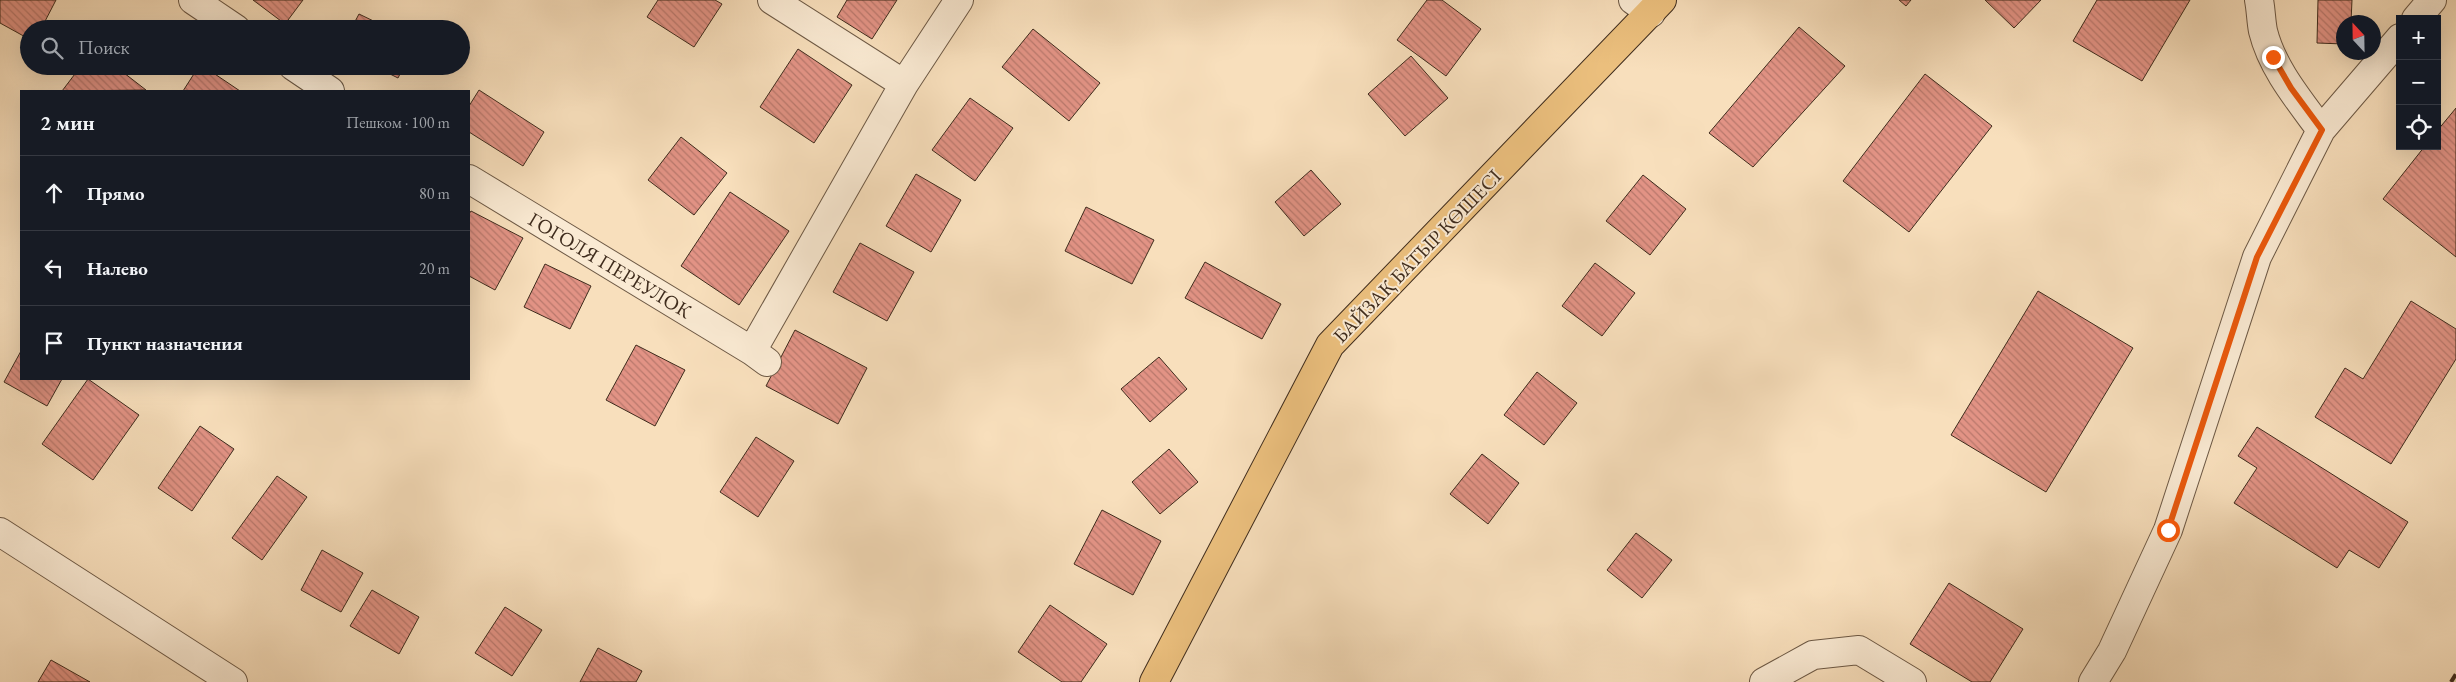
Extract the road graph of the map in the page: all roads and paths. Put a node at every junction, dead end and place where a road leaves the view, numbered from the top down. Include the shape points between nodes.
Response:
1 (193, 0) edge
2 (772, 0) edge
3 (959, 0) edge
4 (2259, 0) edge
5 (2432, 0) edge
6 (1649, 4) edge
7 (2419, 15) edge
8 (223, 20) edge
9 (2396, 43) edge
10 (306, 75) edge
11 (904, 84) junction
12 (329, 90) edge
13 (2322, 130) junction
14 (470, 180) edge
15 (0, 532) edge
16 (233, 682) edge
17 (1154, 682) edge
18 (1764, 682) edge
19 (1912, 682) edge
20 (2093, 682) edge

1 - 8 street
2 - 11 street
3 - 11 street, ГОГОЛЯ ПЕРЕУЛОК
4 - 13 street via 2264,31 2273,57
5 - 7 street
6 - 17 main road, БАЙЗАҚ БАТЫР КӨШЕСІ via 1330,345
9 - 13 street
10 - 12 street
11 - 14 street, ГОГОЛЯ ПЕРЕУЛОК via 759,357
13 - 20 street via 2257,257 2168,530 2112,651
15 - 16 street
18 - 19 street via 1813,655 1859,650

